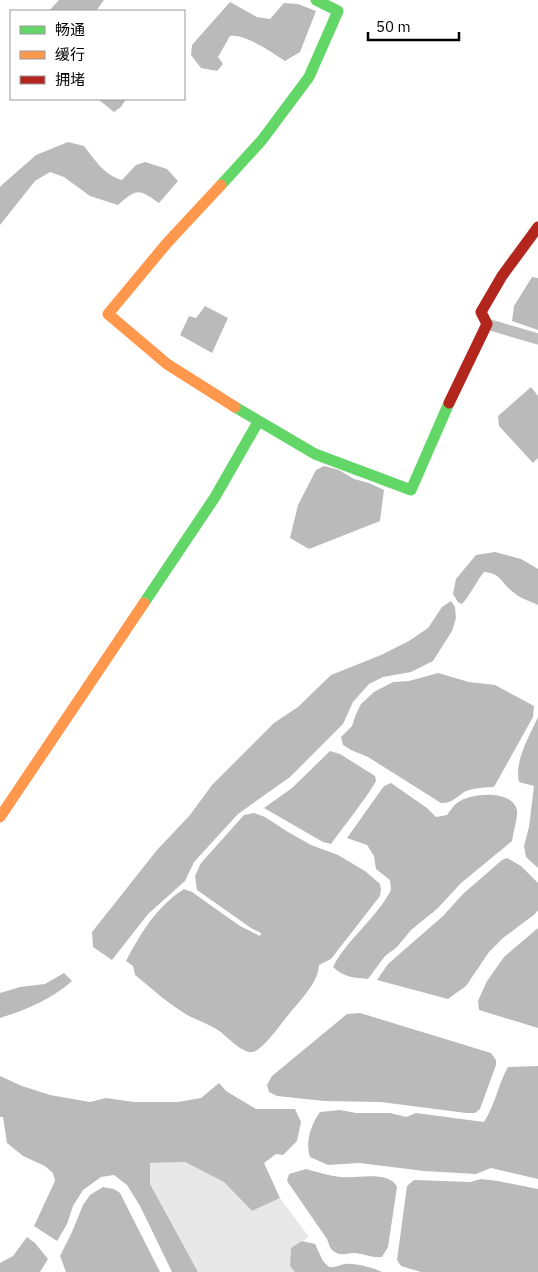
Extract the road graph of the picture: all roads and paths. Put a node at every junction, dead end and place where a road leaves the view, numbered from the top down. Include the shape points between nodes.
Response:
1 (316, 0) edge
2 (538, 226) edge
3 (486, 324) junction
4 (538, 339) edge
5 (258, 422) junction
6 (0, 817) edge

1 - 5 street via 338,11 309,76 262,140 167,243 108,314 167,364
2 - 3 street via 481,312
3 - 4 street
3 - 5 street via 411,490 316,454
5 - 6 street via 215,497

